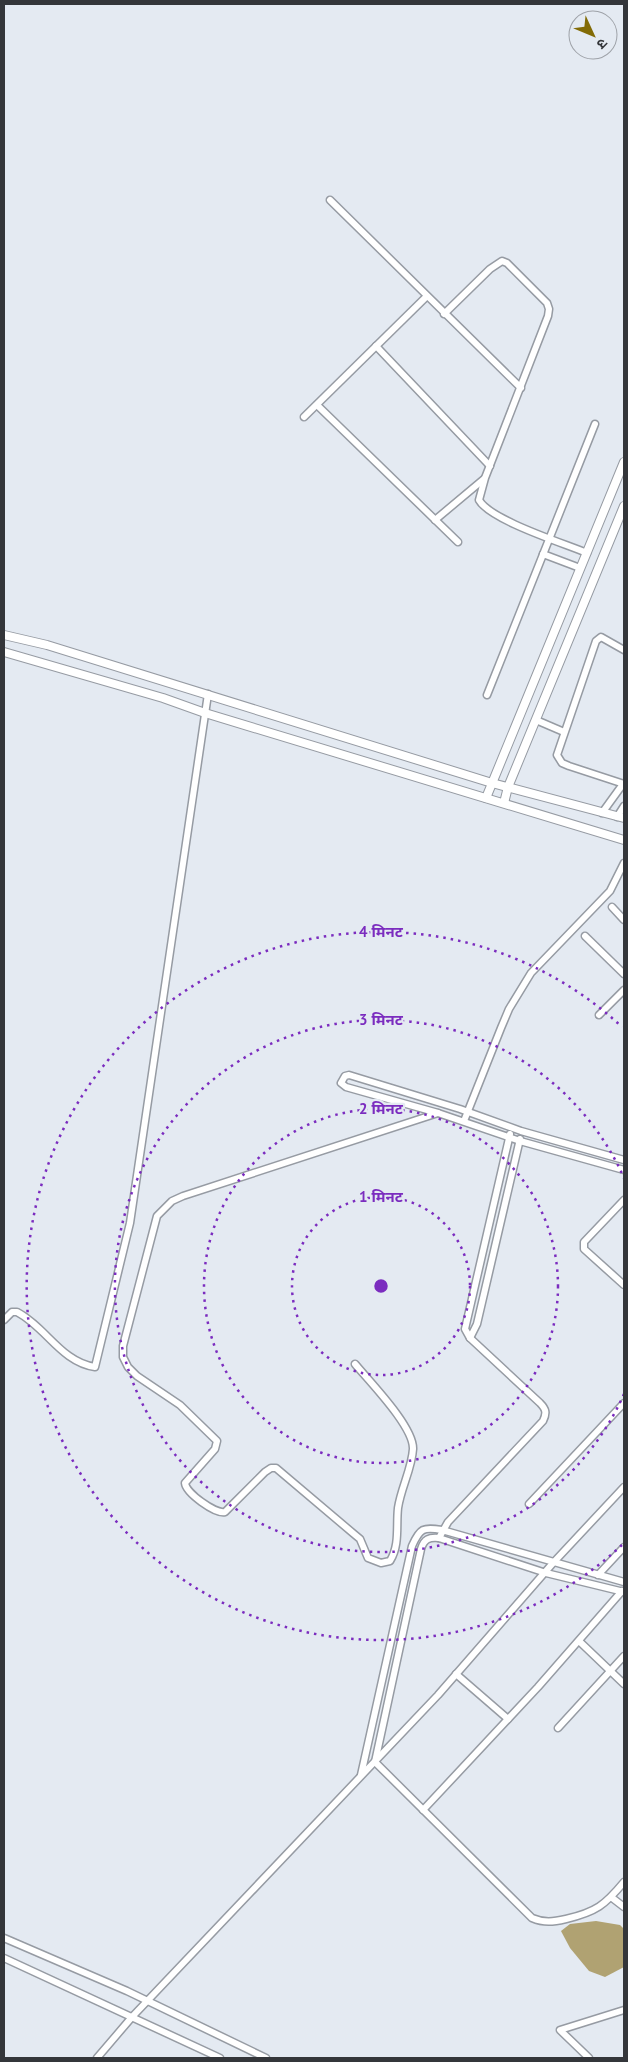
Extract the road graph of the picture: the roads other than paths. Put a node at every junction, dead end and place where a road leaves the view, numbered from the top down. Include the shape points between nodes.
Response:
1 (330, 200) dead end
2 (426, 297) junction
3 (444, 314) junction
4 (376, 346) junction
5 (521, 388) junction
6 (317, 404) junction
7 (304, 418) dead end
8 (595, 424) dead end
9 (624, 462) edge
10 (490, 466) junction
11 (485, 478) junction
12 (624, 506) edge
13 (435, 520) junction
14 (550, 538) junction
15 (458, 542) dead end
16 (587, 553) junction
17 (544, 554) junction
18 (580, 568) junction
19 (4, 635) edge
20 (624, 650) edge
21 (4, 652) edge
22 (487, 694) dead end
23 (209, 695) junction
24 (207, 713) junction
25 (536, 720) junction
26 (564, 732) junction
27 (492, 783) junction
28 (624, 784) edge
29 (508, 787) junction
30 (486, 798) junction
31 (504, 803) junction
32 (624, 806) edge
33 (602, 812) junction
34 (621, 817) edge
35 (624, 840) edge
36 (624, 863) edge
37 (612, 907) dead end
38 (624, 920) edge
39 (585, 936) dead end
40 (624, 974) edge
41 (624, 990) edge
42 (599, 1015) dead end
43 (438, 1112) junction
44 (469, 1112) junction
45 (464, 1121) junction
46 (511, 1127) junction
47 (521, 1131) junction
48 (509, 1137) junction
49 (520, 1140) junction
50 (624, 1160) edge
51 (624, 1170) edge
52 (624, 1200) edge
53 (624, 1285) edge
54 (4, 1320) edge
55 (470, 1338) junction
56 (355, 1364) dead end
57 (624, 1403) edge
58 (624, 1487) edge
59 (529, 1504) dead end
60 (442, 1530) junction
61 (420, 1532) junction
62 (439, 1538) junction
63 (426, 1539) junction
64 (624, 1547) edge
65 (554, 1563) junction
66 (546, 1573) junction
67 (598, 1575) junction
68 (624, 1582) edge
69 (623, 1591) edge
70 (579, 1641) junction
71 (624, 1656) edge
72 (610, 1671) junction
73 (456, 1674) junction
74 (624, 1684) edge
75 (508, 1719) junction
76 (558, 1728) dead end
77 (375, 1762) junction
78 (360, 1776) junction
79 (423, 1810) junction
80 (624, 1882) edge
81 (611, 1897) junction
82 (624, 1907) edge
83 (4, 1938) edge
84 (4, 1958) edge
85 (148, 2001) junction
86 (624, 2010) edge
87 (132, 2017) junction
88 (97, 2058) edge
89 (220, 2058) edge
90 (266, 2058) edge
91 (589, 2058) edge

1 - 2 street
2 - 3 street
2 - 4 street
3 - 5 street
3 - 5 street via 497,263 507,263 549,308
4 - 6 street
4 - 10 street
5 - 10 street
6 - 7 street
6 - 13 street
8 - 14 street
9 - 16 street
10 - 11 street
11 - 13 street
11 - 14 street via 479,494 482,506 499,517
12 - 25 street
13 - 15 street
14 - 16 street
14 - 17 street
16 - 18 street
17 - 18 street
17 - 22 street
18 - 27 street
19 - 23 street via 48,645
20 - 26 street via 601,637 596,640
21 - 24 street
23 - 24 street
23 - 27 street
24 - 30 street
24 - 54 street via 130,1223 95,1367 69,1357 17,1312 12,1312
25 - 26 street
25 - 29 street
26 - 28 street via 557,755 562,763
27 - 29 street
27 - 30 street
28 - 33 street
29 - 31 street
29 - 33 street
30 - 31 street
31 - 35 street
32 - 34 street
33 - 34 street
36 - 44 street via 610,891 531,973 501,1028
37 - 38 street
39 - 40 street
41 - 42 street
43 - 44 street via 346,1087 341,1083 342,1079 349,1075
43 - 45 street
43 - 56 street via 183,1196 172,1201 157,1216 124,1338 123,1357 136,1376 180,1405 217,1441 215,1449 185,1483 188,1492 216,1512 225,1512 265,1472 276,1468 360,1539 368,1558 381,1563 390,1561 413,1440
44 - 45 street
44 - 46 street
45 - 48 street
46 - 47 street
46 - 48 street
47 - 49 street
47 - 50 street
48 - 49 street
48 - 55 street via 465,1323
49 - 51 street
49 - 55 street via 477,1324
52 - 53 street via 582,1246
55 - 60 street via 545,1408 546,1415
57 - 59 street
58 - 65 street
60 - 61 street via 429,1528
60 - 62 street
60 - 65 street
61 - 63 street
61 - 78 street via 412,1546
62 - 63 street
62 - 66 street
63 - 77 street via 421,1549
64 - 67 street
65 - 66 street
65 - 67 street
66 - 69 street
66 - 73 street
67 - 68 street
69 - 70 street
70 - 72 street
70 - 75 street
71 - 72 street
72 - 74 street
72 - 76 street
73 - 75 street
73 - 77 street
75 - 79 street
77 - 78 street
77 - 79 street
78 - 85 street
79 - 81 street via 532,1918 551,1922 580,1916
80 - 81 street
81 - 82 street
83 - 85 street
84 - 87 street
85 - 87 street
85 - 90 street
86 - 91 street via 560,2030
87 - 88 street
87 - 89 street

